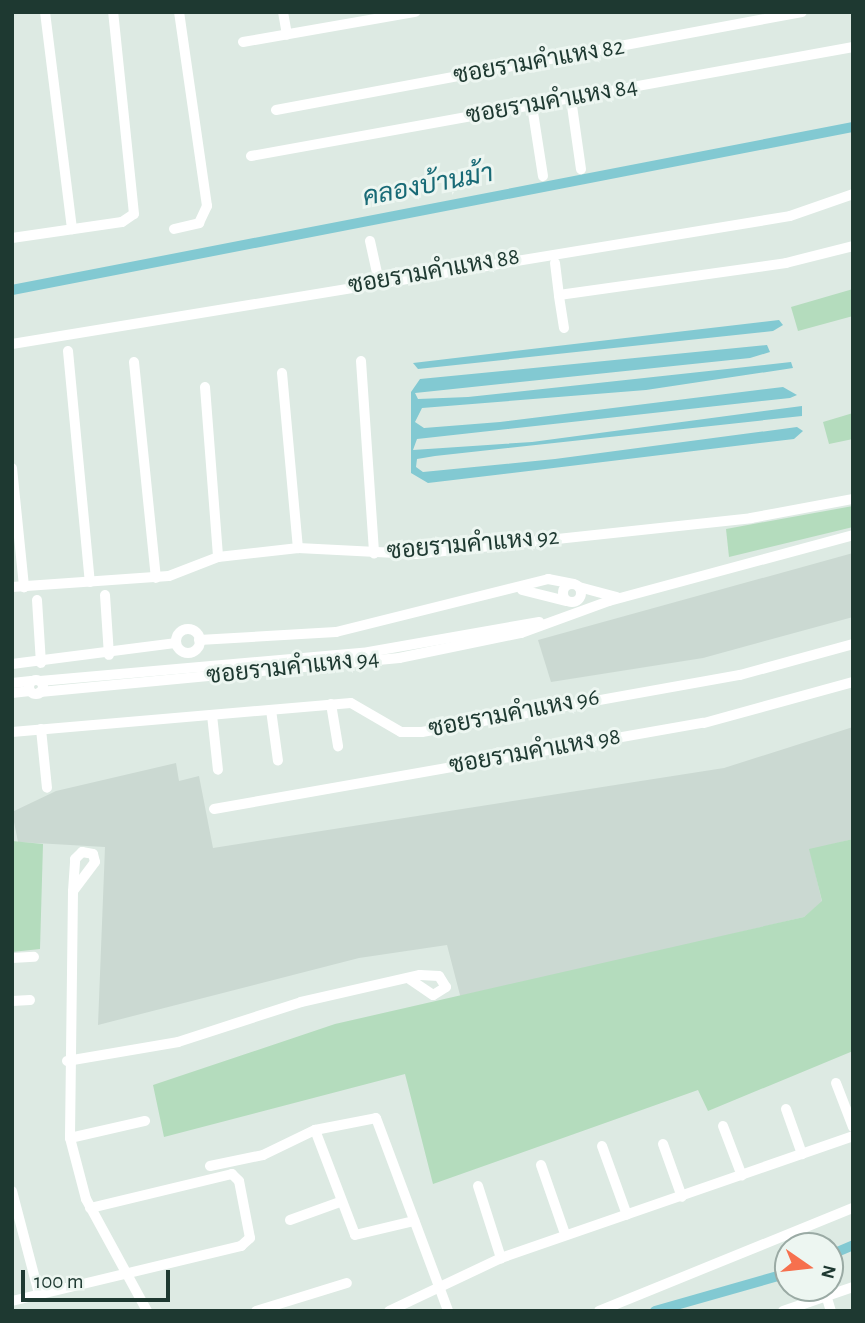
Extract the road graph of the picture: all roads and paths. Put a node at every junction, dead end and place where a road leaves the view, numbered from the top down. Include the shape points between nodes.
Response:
1 (45, 12) edge
2 (113, 12) edge
3 (179, 12) edge
4 (283, 12) edge
5 (415, 12) edge
6 (802, 12) edge
7 (287, 35) junction
8 (243, 42) dead end
9 (853, 47) edge
10 (571, 99) junction
11 (532, 106) junction
12 (276, 110) dead end
13 (251, 156) dead end
14 (581, 169) dead end
15 (543, 176) dead end
16 (853, 194) edge
17 (72, 229) junction
18 (174, 229) dead end
19 (12, 238) edge
20 (370, 241) dead end
21 (853, 246) edge
22 (555, 263) dead end
23 (379, 282) junction
24 (559, 295) junction
25 (564, 328) dead end
26 (12, 344) edge
27 (68, 351) dead end
28 (361, 360) dead end
29 (134, 362) dead end
30 (282, 373) dead end
31 (205, 387) dead end
32 (12, 468) edge
33 (853, 499) edge
34 (853, 535) edge
35 (298, 548) junction
36 (374, 554) junction
37 (218, 557) junction
38 (156, 578) junction
39 (90, 582) junction
40 (577, 586) junction
41 (18, 587) edge
42 (522, 590) junction
43 (105, 595) dead end
44 (620, 598) junction
45 (37, 600) dead end
46 (571, 601) junction
47 (601, 603) junction
48 (200, 640) junction
49 (175, 643) junction
50 (853, 644) edge
51 (109, 655) junction
52 (41, 663) junction
53 (12, 664) edge
54 (853, 682) edge
55 (12, 683) edge
56 (35, 686) junction
57 (12, 693) edge
58 (331, 704) junction
59 (271, 709) junction
60 (212, 715) junction
61 (41, 729) junction
62 (12, 732) edge
63 (338, 746) dead end
64 (278, 761) dead end
65 (218, 770) dead end
66 (47, 788) dead end
67 (214, 809) dead end
68 (73, 891) dead end
69 (34, 957) dead end
70 (12, 958) edge
71 (408, 978) dead end
72 (30, 1000) dead end
73 (12, 1001) edge
74 (67, 1061) junction
75 (836, 1083) dead end
76 (786, 1109) dead end
77 (145, 1121) dead end
78 (723, 1126) dead end
79 (853, 1127) edge
80 (315, 1130) junction
81 (853, 1136) edge
82 (70, 1138) junction
83 (663, 1144) dead end
84 (602, 1146) dead end
85 (802, 1154) junction
86 (541, 1165) dead end
87 (210, 1166) dead end
88 (742, 1176) junction
89 (478, 1186) dead end
90 (12, 1191) edge
91 (682, 1197) junction
92 (340, 1202) junction
93 (90, 1208) junction
94 (853, 1208) edge
95 (627, 1215) junction
96 (290, 1220) dead end
97 (414, 1221) junction
98 (565, 1234) junction
99 (501, 1258) junction
100 (127, 1271) junction
101 (347, 1283) dead end
102 (436, 1284) junction
103 (39, 1294) junction
104 (12, 1301) edge
105 (807, 1302) edge
106 (147, 1311) edge
107 (256, 1311) edge
108 (389, 1311) edge
109 (448, 1311) edge
110 (599, 1311) edge
111 (783, 1311) edge

1 - 17 street
2 - 17 street via 136,207 122,222
3 - 18 street via 206,206 199,223
4 - 7 street
5 - 7 street
6 - 12 street, ซอยรามคำแหง 82
7 - 8 street
9 - 10 street, ซอยรามคำแหง 84
10 - 11 street, ซอยรามคำแหง 84
10 - 14 street
11 - 13 street, ซอยรามคำแหง 84
11 - 15 street
16 - 23 street, ซอยรามคำแหง 88 via 790,216
17 - 19 street
20 - 23 street
21 - 24 street via 786,263
22 - 24 street
23 - 26 street, ซอยรามคำแหง 88
24 - 25 street
27 - 39 street
28 - 36 street
29 - 38 street
30 - 35 street
31 - 37 street
32 - 41 street
33 - 36 street, ซอยรามคําแหง 92 via 751,518
34 - 44 street, ซอยรามคําแหง 94
35 - 36 street, ซอยรามคําแหง 92
35 - 37 street, ซอยรามคําแหง 92
37 - 38 street, ซอยรามคําแหง 92
38 - 39 street, ซอยรามคําแหง 92
39 - 41 street, ซอยรามคําแหง 92
40 - 42 street via 554,578
40 - 44 street
40 - 46 street
40 - 46 street via 562,590
42 - 46 street
42 - 48 street via 336,632
43 - 51 street
44 - 47 street, ซอยรามคําแหง 94
45 - 52 street
46 - 47 street
47 - 56 street, ซอยรามคําแหง 94 via 542,622 521,634 399,658
48 - 49 street via 186,630
48 - 49 street via 189,653
49 - 51 street
50 - 58 street, ซอยรามคําแหง 96 via 740,675 422,732 401,732 359,704
51 - 52 street
52 - 53 street
54 - 67 street, ซอยรามคําแหง 98 via 704,723
55 - 56 street, ซอยรามคําแหง 94
56 - 57 street, ซอยรามคําแหง 94
58 - 59 street, ซอยรามคําแหง 96
58 - 63 street
59 - 60 street, ซอยรามคําแหง 96
59 - 64 street
60 - 61 street, ซอยรามคําแหง 96
60 - 65 street
61 - 62 street, ซอยรามคําแหง 96
61 - 66 street
68 - 74 street
69 - 70 street
71 - 74 street via 301,1002 189,1039
72 - 73 street
74 - 82 street
75 - 79 street
76 - 85 street
77 - 82 street
78 - 88 street
80 - 87 street via 263,1155
80 - 92 street
80 - 97 street via 376,1118
81 - 85 street
82 - 93 street
83 - 91 street
84 - 95 street
85 - 88 street
86 - 98 street
88 - 91 street
89 - 99 street
90 - 103 street
91 - 95 street
92 - 96 street
92 - 97 street via 360,1237
93 - 100 street
93 - 100 street via 232,1174 245,1206 248,1242
94 - 110 street
95 - 98 street
97 - 102 street
98 - 99 street
99 - 102 street
100 - 103 street
100 - 106 street
101 - 107 street
102 - 108 street
102 - 109 street
103 - 104 street
105 - 111 street

